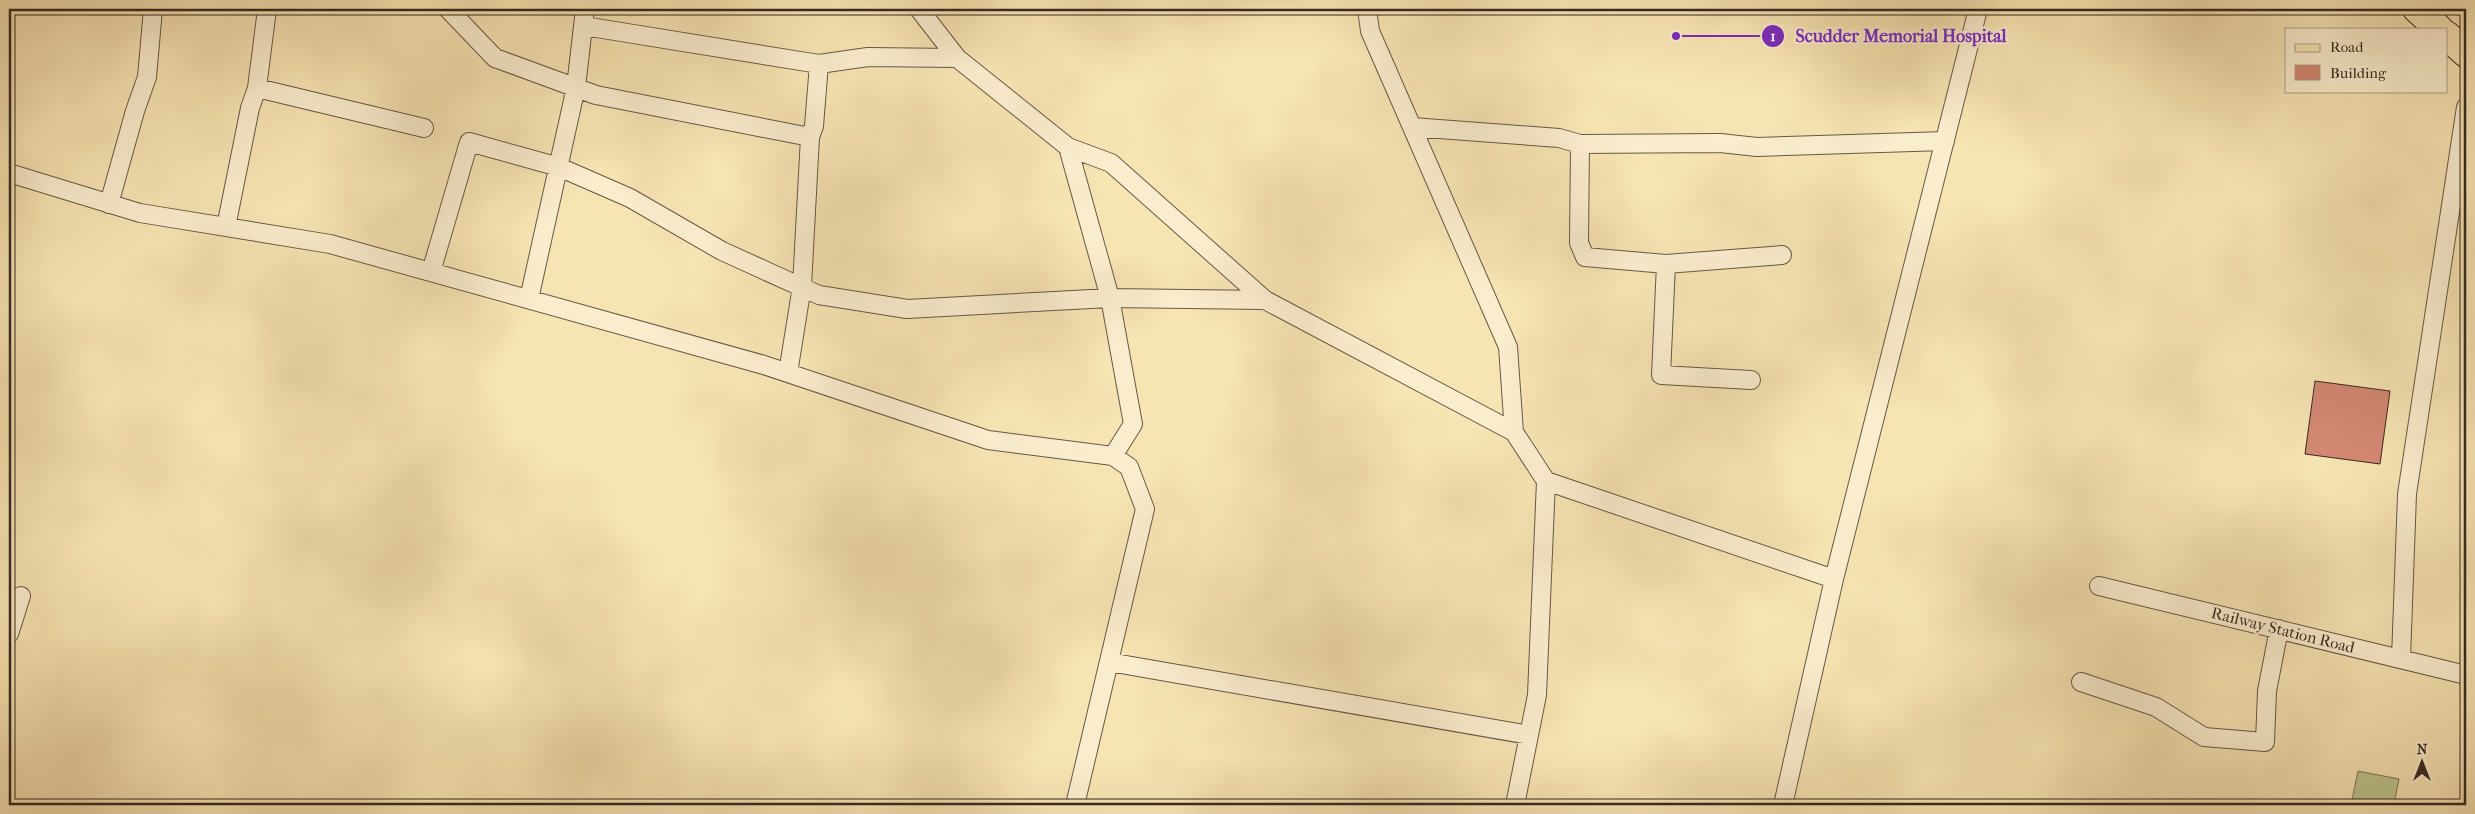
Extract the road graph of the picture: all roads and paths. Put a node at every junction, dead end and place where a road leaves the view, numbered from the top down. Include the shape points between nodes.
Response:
1 (153, 9) edge
2 (267, 9) edge
3 (448, 9) edge
4 (919, 9) edge
5 (1367, 9) edge
6 (1978, 9) edge
7 (2417, 9) edge
8 (584, 17) edge
9 (2438, 28) edge
10 (2448, 37) edge
11 (2466, 52) edge
12 (957, 58) junction
13 (819, 64) junction
14 (576, 87) junction
15 (257, 88) junction
16 (2466, 108) edge
17 (1412, 127) junction
18 (424, 128) dead end
19 (810, 137) junction
20 (1945, 141) junction
21 (1580, 144) junction
22 (1068, 147) junction
23 (559, 167) junction
24 (9, 173) edge
25 (108, 204) junction
26 (226, 227) junction
27 (1782, 255) dead end
28 (1666, 264) junction
29 (430, 272) junction
30 (802, 286) junction
31 (1110, 298) junction
32 (529, 300) junction
33 (1264, 300) junction
34 (788, 373) junction
35 (1751, 380) dead end
36 (1514, 432) junction
37 (1113, 456) junction
38 (1546, 481) junction
39 (1834, 580) junction
40 (2099, 586) dead end
41 (20, 596) dead end
42 (2279, 630) junction
43 (9, 634) edge
44 (2401, 659) junction
45 (1109, 662) junction
46 (2466, 675) edge
47 (2081, 682) dead end
48 (1529, 735) junction
49 (1075, 805) edge
50 (1515, 805) edge
51 (1783, 805) edge

1 - 25 street via 147,77
2 - 15 street
3 - 14 street via 495,58
4 - 12 street
5 - 17 street via 1370,31
6 - 20 street
7 - 9 main road
8 - 13 street
8 - 14 street
10 - 11 main road
12 - 13 street via 868,57
12 - 22 street
13 - 19 street via 814,126
14 - 19 street via 596,95
14 - 23 street
15 - 18 street
15 - 26 street
16 - 44 street via 2407,494
17 - 21 street via 1559,138
17 - 36 street via 1508,347
19 - 30 street
20 - 21 street via 1757,147 1720,143
20 - 39 street
21 - 28 street via 1579,243 1585,256
22 - 31 street
22 - 33 street via 1111,163
23 - 29 street via 469,142
23 - 30 street via 630,198 722,251
23 - 32 street
24 - 25 street
25 - 26 street via 140,213
26 - 29 street via 330,244
27 - 28 street
28 - 35 street via 1661,375
29 - 32 street
30 - 31 street via 819,295 907,309
30 - 34 street
31 - 33 street
31 - 37 street via 1133,424
32 - 34 street
33 - 36 street
34 - 37 street via 988,440
36 - 38 street
37 - 45 street via 1129,467 1145,509
38 - 39 street
38 - 48 street via 1537,695
39 - 51 street
40 - 42 street, Railway Station Road
41 - 43 street
42 - 44 street, Railway Station Road
42 - 47 street via 2267,691 2265,742 2204,737 2156,707
44 - 46 street, Railway Station Road
45 - 48 street
45 - 49 street
48 - 50 street

